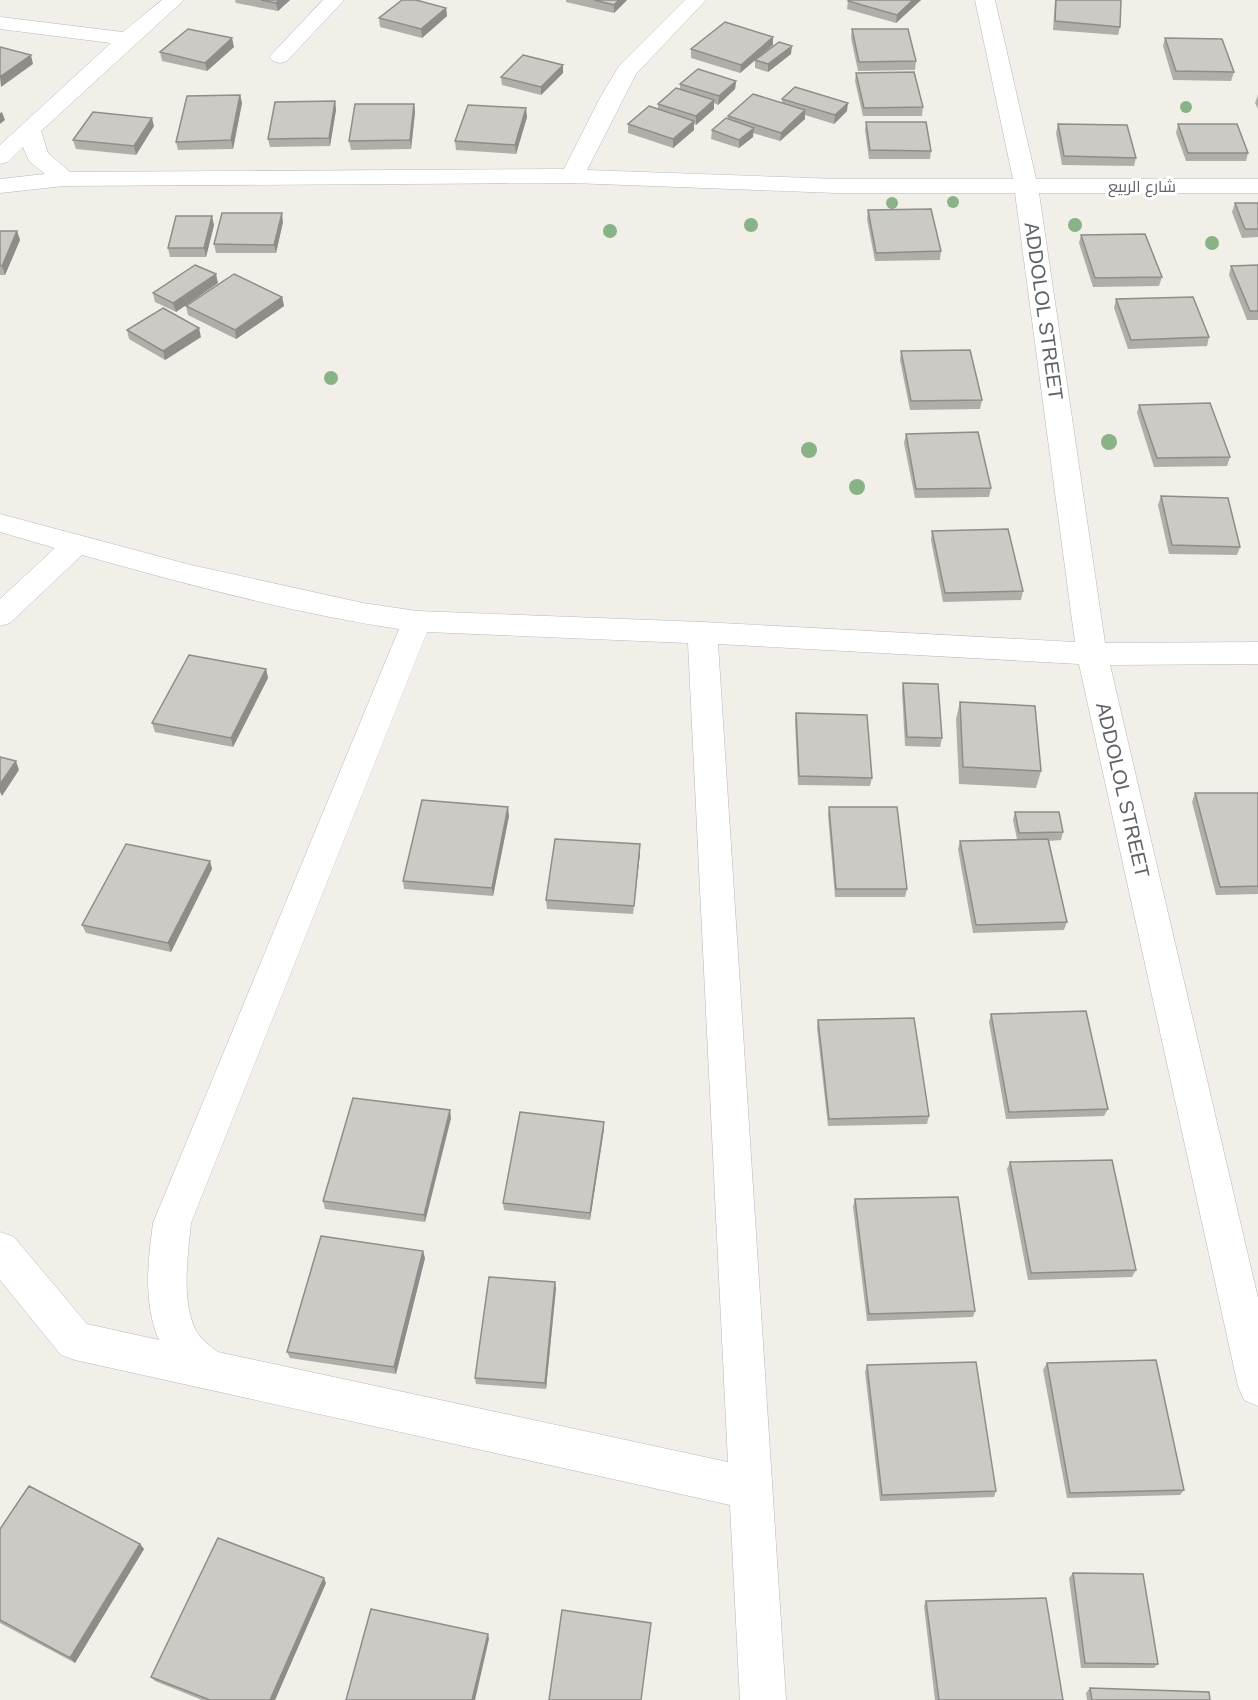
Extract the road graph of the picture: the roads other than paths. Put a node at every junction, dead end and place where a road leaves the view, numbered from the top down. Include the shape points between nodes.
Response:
1 (174, 0) edge
2 (334, 0) edge
3 (696, 0) edge
4 (985, 0) edge
5 (0, 23) edge
6 (128, 39) junction
7 (280, 57) dead end
8 (30, 130) junction
9 (0, 157) edge
10 (572, 176) junction
11 (64, 179) junction
12 (0, 186) edge
13 (1026, 186) junction
14 (1258, 186) edge
15 (0, 523) edge
16 (76, 544) junction
17 (0, 616) edge
18 (417, 621) junction
19 (702, 633) junction
20 (1258, 653) edge
21 (1092, 654) junction
22 (0, 1250) edge
23 (207, 1370) junction
24 (1258, 1386) edge
25 (750, 1488) junction
26 (763, 1700) edge

1 - 6 street
2 - 7 street
3 - 10 street via 627,71
4 - 13 street, ADDOLOL STREET
5 - 6 street
6 - 8 street
8 - 9 street
8 - 11 street via 37,156
10 - 11 street, شارع الربيع
10 - 13 street, شارع الربيع via 837,186
11 - 12 street, شارع الربيع
13 - 14 street, شارع الربيع
13 - 21 street, ADDOLOL STREET
15 - 16 street
16 - 17 street
16 - 18 street via 363,614
18 - 19 street
18 - 23 street via 172,1223 167,1266 171,1314 181,1344
19 - 21 street
19 - 25 street
20 - 21 street
21 - 24 street, ADDOLOL STREET
22 - 23 street via 75,1341
23 - 25 street
25 - 26 street

